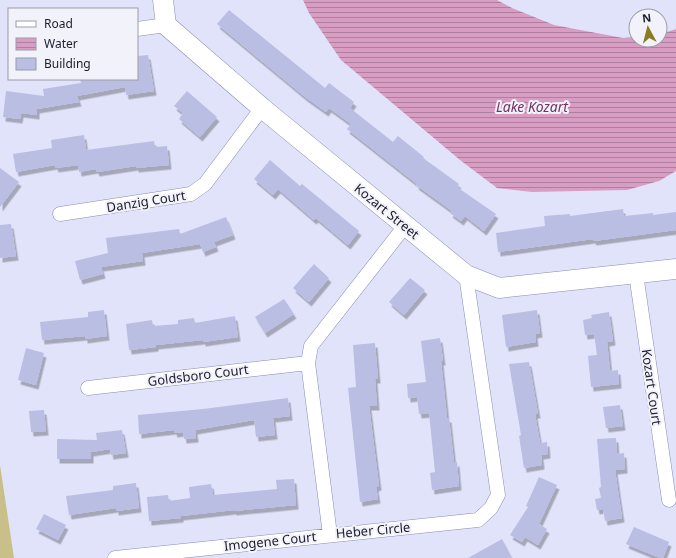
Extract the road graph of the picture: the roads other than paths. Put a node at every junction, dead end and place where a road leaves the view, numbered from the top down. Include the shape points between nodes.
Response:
1 (162, 0) edge
2 (166, 25) junction
3 (138, 29) edge
4 (262, 108) junction
5 (60, 214) dead end
6 (405, 226) junction
7 (676, 269) edge
8 (636, 274) junction
9 (466, 275) junction
10 (308, 363) junction
11 (88, 388) dead end
12 (669, 500) dead end
13 (330, 535) junction
14 (116, 558) edge

1 - 2 street
2 - 3 street
2 - 4 street, Kozart Street
4 - 5 street, Danzig Court via 205,184 190,194
4 - 6 street, Kozart Street
6 - 9 street, Kozart Street
6 - 10 street, Heber Circle via 311,346
7 - 8 street, Kozart Street
8 - 9 street, Kozart Street via 499,288
8 - 12 street, Kozart Court
9 - 13 street, Heber Circle via 498,495 491,508 478,520
10 - 11 street, Goldsboro Court
10 - 13 street, Heber Circle
13 - 14 street, Imogene Court

